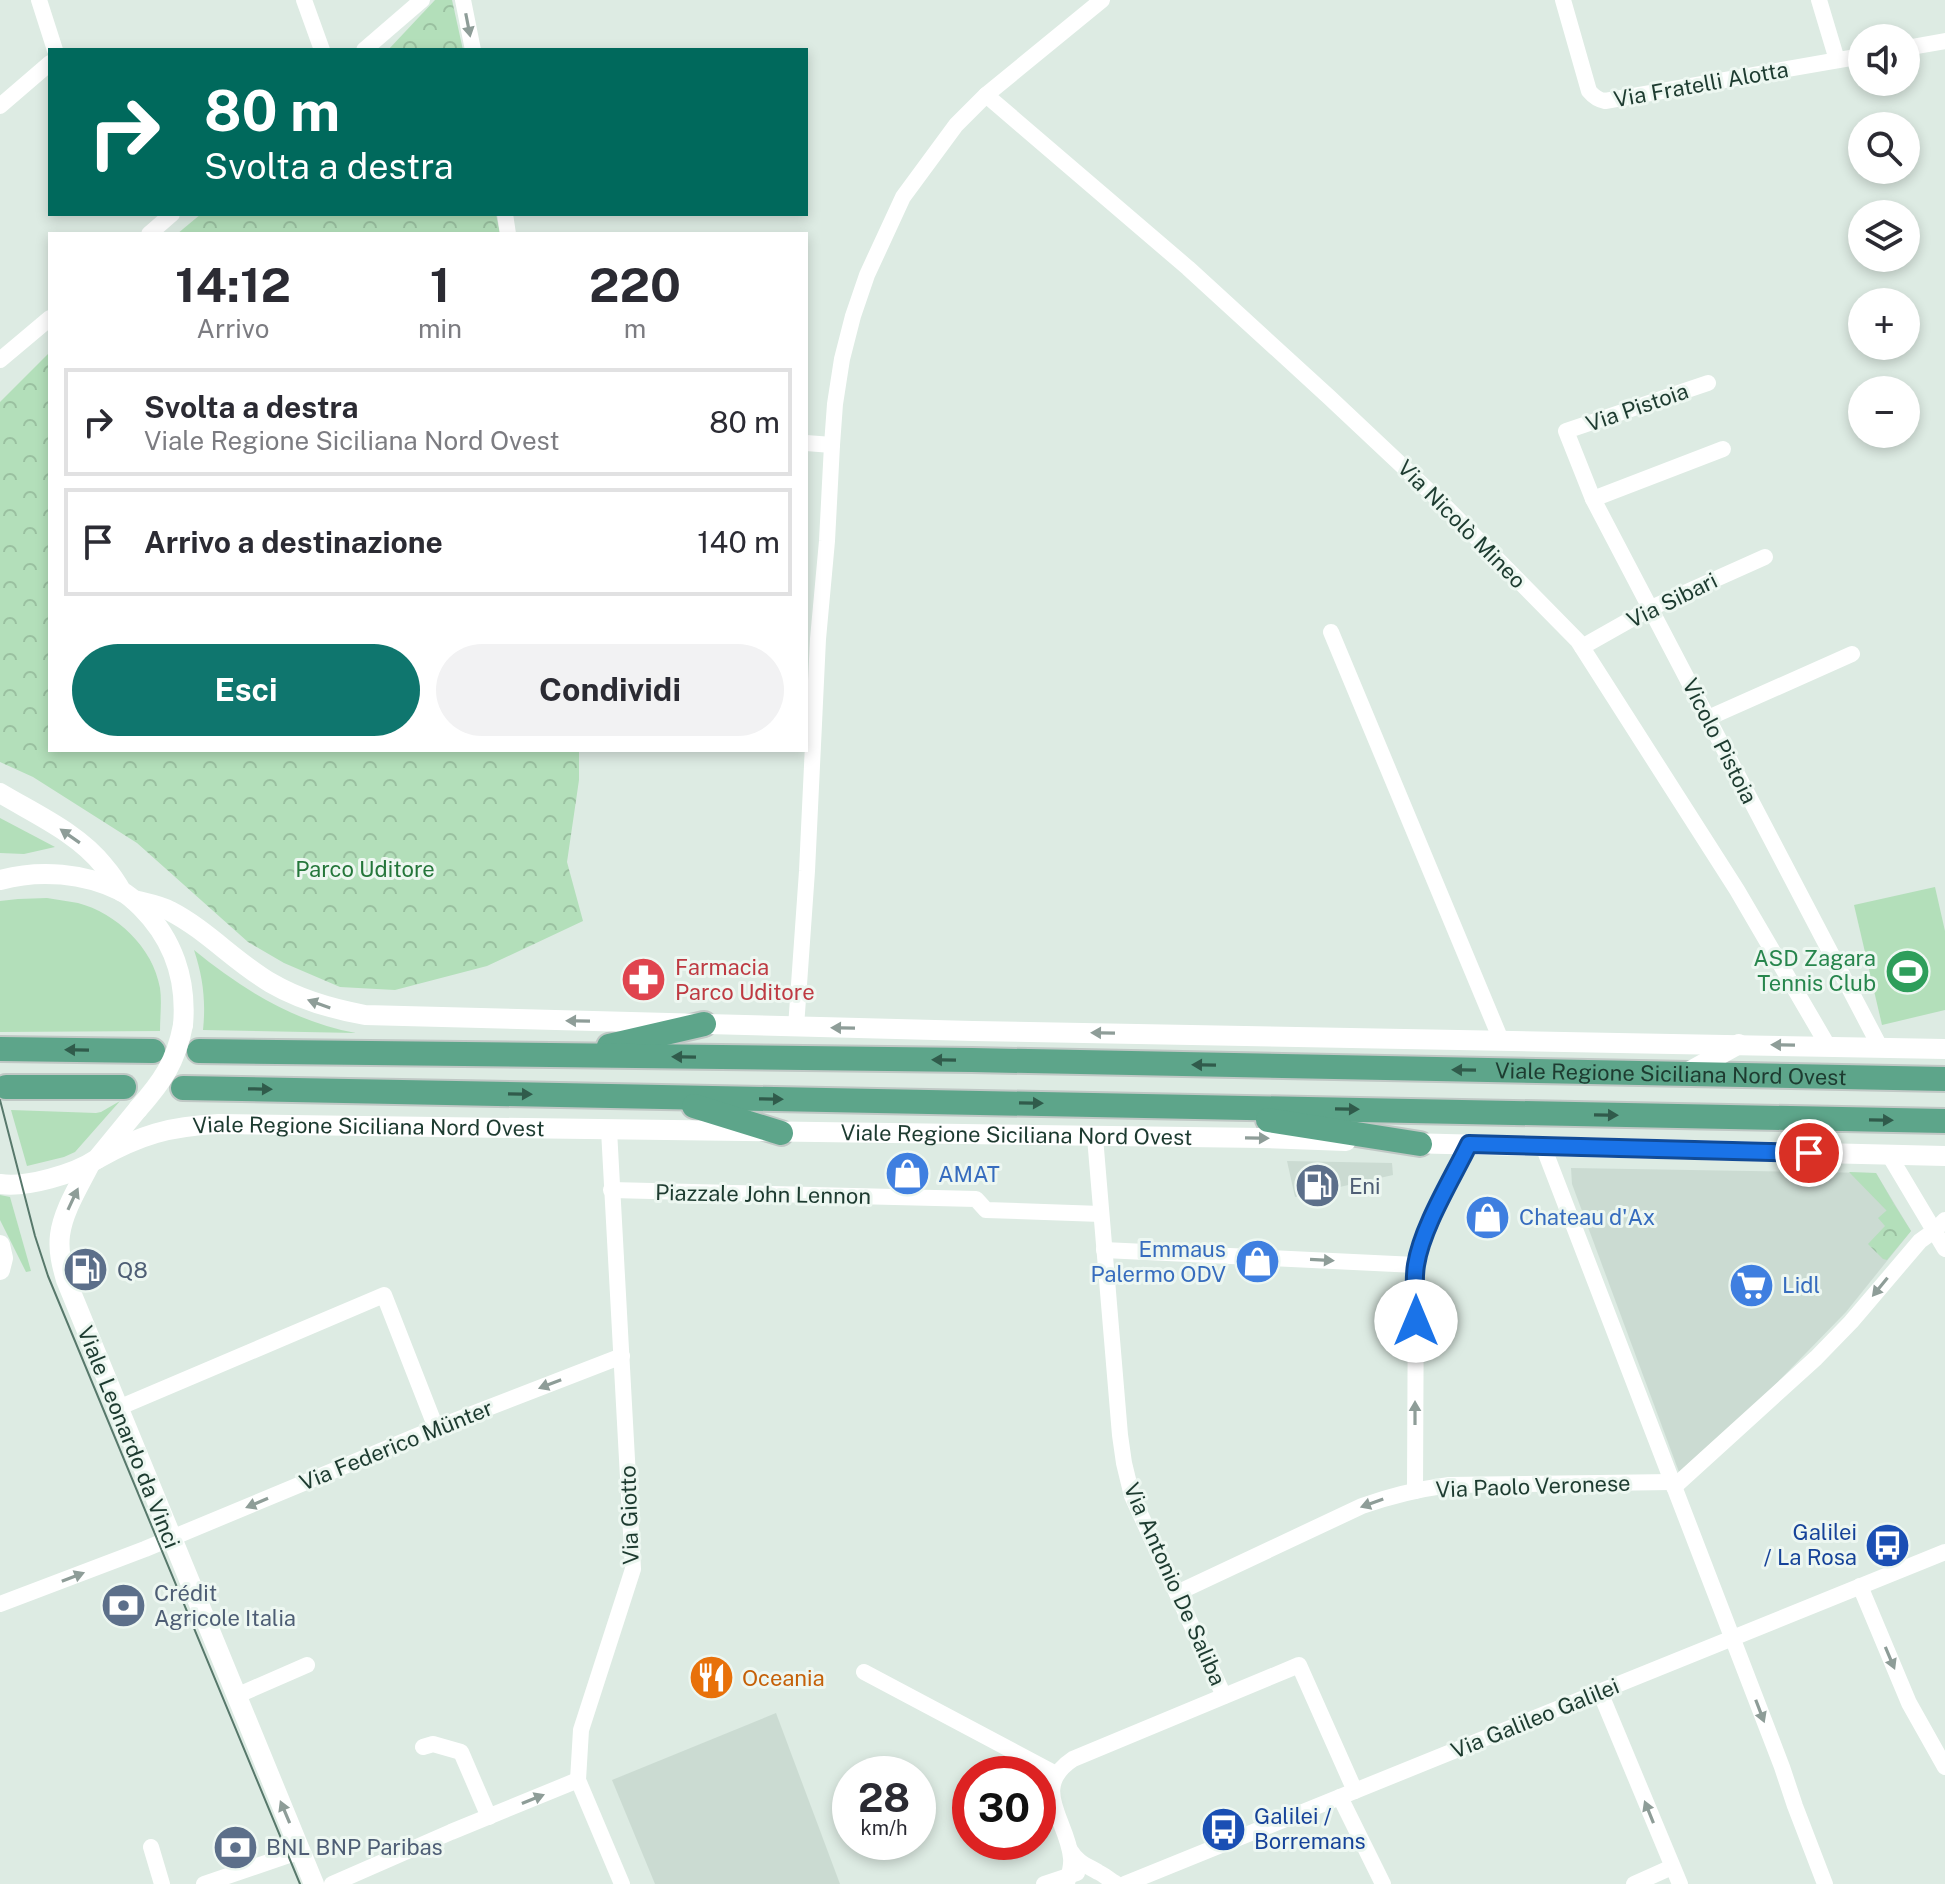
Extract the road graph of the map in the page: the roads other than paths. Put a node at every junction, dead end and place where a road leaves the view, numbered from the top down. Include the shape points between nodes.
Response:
1 (39, 0) edge
2 (304, 0) edge
3 (422, 0) edge
4 (463, 0) edge
5 (1102, 0) edge
6 (1563, 0) edge
7 (1819, 0) edge
8 (1945, 41) edge
9 (1920, 45) edge
10 (54, 48) edge
11 (321, 48) edge
12 (366, 48) edge
13 (473, 48) edge
14 (1848, 58) edge
15 (1837, 60) junction
16 (48, 65) edge
17 (986, 95) junction
18 (0, 106) edge
19 (170, 216) edge
20 (151, 232) edge
21 (48, 320) edge
22 (0, 360) edge
23 (1708, 383) dead end
24 (1566, 431) joint
25 (808, 443) edge
26 (832, 445) junction
27 (1723, 449) dead end
28 (1593, 499) junction
29 (1765, 557) dead end
30 (1651, 608) junction
31 (1331, 632) dead end
32 (1582, 647) junction
33 (1852, 654) dead end
34 (1708, 718) junction
35 (0, 793) edge
36 (6, 875) edge
37 (128, 896) junction
38 (704, 1024) junction
39 (796, 1027) junction
40 (1501, 1040) junction
41 (1739, 1044) junction
42 (1828, 1046) junction
43 (1880, 1047) junction
44 (0, 1049) edge
45 (1945, 1049) edge
46 (153, 1051) dead end
47 (199, 1051) dead end
48 (568, 1055) junction
49 (1685, 1074) junction
50 (1945, 1079) edge
51 (6, 1087) dead end
52 (124, 1087) dead end
53 (183, 1088) dead end
54 (665, 1097) junction
55 (1151, 1105) junction
56 (1945, 1121) edge
57 (609, 1130) junction
58 (781, 1133) junction
59 (1095, 1137) junction
60 (1420, 1144) junction
61 (1469, 1144) junction
62 (1543, 1146) junction
63 (1889, 1155) junction
64 (1945, 1156) edge
65 (93, 1162) junction
66 (0, 1184) edge
67 (611, 1190) junction
68 (1101, 1214) junction
69 (1940, 1225) edge
70 (0, 1245) edge
71 (1945, 1249) edge
72 (1104, 1250) junction
73 (1416, 1265) junction
74 (0, 1270) edge
75 (622, 1356) junction
76 (118, 1408) junction
77 (436, 1428) junction
78 (1673, 1484) junction
79 (1415, 1491) junction
80 (171, 1539) junction
81 (1945, 1552) edge
82 (1860, 1586) junction
83 (1177, 1593) junction
84 (0, 1604) edge
85 (1732, 1638) junction
86 (307, 1665) dead end
87 (864, 1672) dead end
88 (1600, 1692) junction
89 (236, 1696) junction
90 (1224, 1696) junction
91 (423, 1747) dead end
92 (1022, 1756) edge
93 (1945, 1767) edge
94 (1056, 1774) edge
95 (578, 1780) junction
96 (1348, 1794) junction
97 (1056, 1809) edge
98 (489, 1817) junction
99 (151, 1847) dead end
100 (1070, 1849) junction
101 (301, 1851) junction
102 (1672, 1867) junction
103 (1106, 1878) edge
104 (1070, 1879) edge
105 (1147, 1880) edge
106 (162, 1884) edge
107 (204, 1884) edge
108 (314, 1884) edge
109 (332, 1884) edge
110 (622, 1884) edge
111 (1044, 1884) edge
112 (1125, 1884) edge
113 (1383, 1884) edge
114 (1634, 1884) edge
115 (1680, 1884) edge
116 (1825, 1884) edge

1 - 10 street
2 - 11 street
3 - 12 street
4 -> 13 street
5 - 17 street
6 - 15 street, Via Fratelli Alotta via 1589,91 1600,100
7 - 15 street
8 - 9 street
14 - 15 street, Via Fratelli Alotta
16 - 18 street
17 - 26 street via 956,125 903,197 867,275 842,359
17 - 32 street, Via Nicolò Mineo via 1188,268 1404,467
19 - 20 street
21 - 22 street
23 - 24 street, Via Pistoia
24 - 28 street, Vicolo Pistoia
25 - 26 street
26 - 39 street
27 - 28 street
28 - 30 street, Vicolo Pistoia
29 - 30 street, Via Sibari
30 - 32 street, Via Sibari
30 - 34 street, Vicolo Pistoia
31 - 40 street
32 - 42 street, Via Nicolò Mineo via 1713,851
33 - 34 street
34 - 43 street, Vicolo Pistoia
37 -> 35 street, Viale Leonardo da Vinci via 84,846
36 - 37 street via 64,875
38 -> 37 street via 399,1017 334,1009 273,985 184,919
37 - 65 street, Viale Leonardo da Vinci, bridge via 151,917 172,950 182,982 183,1025 160,1084
38 - 39 street
38 - 48 main road
40 -> 39 street
40 - 41 street
42 -> 41 street
41 - 49 street
42 - 43 street
43 - 45 street
46 -> 44 main road
47 - 48 main road, Viale Regione Siciliana Nord Ovest
49 -> 48 main road, Viale Regione Siciliana Nord Ovest
49 - 50 main road, Viale Regione Siciliana Nord Ovest
51 - 52 main road
53 -> 54 main road, Viale Regione Siciliana Nord Ovest
54 -> 55 main road, Viale Regione Siciliana Nord Ovest
54 - 58 main road
55 -> 56 main road, Viale Regione Siciliana Nord Ovest
55 - 60 main road
57 - 58 street, Viale Regione Siciliana Nord Ovest
57 - 65 street, Viale Regione Siciliana Nord Ovest via 193,1125 125,1143
57 - 67 street, Via Giotto
58 - 59 street, Viale Regione Siciliana Nord Ovest
59 -> 60 street, Viale Regione Siciliana Nord Ovest
59 - 68 street, Via Antonio De Saliba
60 - 61 street, Viale Regione Siciliana Nord Ovest
61 - 62 street, Viale Regione Siciliana Nord Ovest
61 - 73 street via 1427,1229
62 - 63 street, Viale Regione Siciliana Nord Ovest
62 - 78 street
63 - 64 street, Viale Regione Siciliana Nord Ovest
63 - 69 street
65 - 66 street, Viale Regione Siciliana Nord Ovest via 38,1181
76 -> 65 street, Viale Leonardo da Vinci via 60,1254 64,1217
67 - 68 street, Piazzale John Lennon via 976,1199 986,1210
67 - 75 street, Via Giotto
68 - 72 street, Via Antonio De Saliba
69 - 71 street
69 -> 78 street via 1816,1358
70 - 74 street
72 -> 73 street
72 - 83 street, Via Antonio De Saliba via 1124,1463 1132,1496
79 -> 73 street
75 -> 77 street, Via Federico Münter
75 - 95 street, Via Giotto via 633,1569 581,1730
76 - 77 street via 384,1295
76 - 80 street, Viale Leonardo da Vinci
77 -> 80 street, Via Federico Münter
78 - 79 street, Via Paolo Veronese via 1449,1485
78 - 85 street
79 -> 83 street, Via Paolo Veronese via 1362,1506
84 -> 80 street, Via Federico Münter
80 - 89 street, Viale Leonardo da Vinci
81 - 82 street, Via Galileo Galilei
82 - 85 street, Via Galileo Galilei
82 -> 93 street via 1909,1703
83 - 90 street, Via Antonio De Saliba
85 - 88 street, Via Galileo Galilei
85 -> 116 street
86 - 89 street
87 - 92 street
88 - 96 street, Via Galileo Galilei
102 -> 88 street
101 -> 89 street, Viale Leonardo da Vinci
90 - 94 street via 1073,1759
90 - 96 street via 1299,1665
91 - 98 street via 433,1744 461,1752
98 -> 95 street
95 - 110 street, Via Giotto
96 - 105 street, Via Galileo Galilei
96 - 113 street
97 - 100 street
98 - 109 street
99 - 106 street
100 - 103 street via 1079,1862
100 - 104 street
101 - 107 street
101 - 108 street, Viale Leonardo da Vinci
102 - 114 street
102 - 115 street
103 - 104 street via 1088,1870
104 - 111 street
105 - 112 street, Via Galileo Galilei

